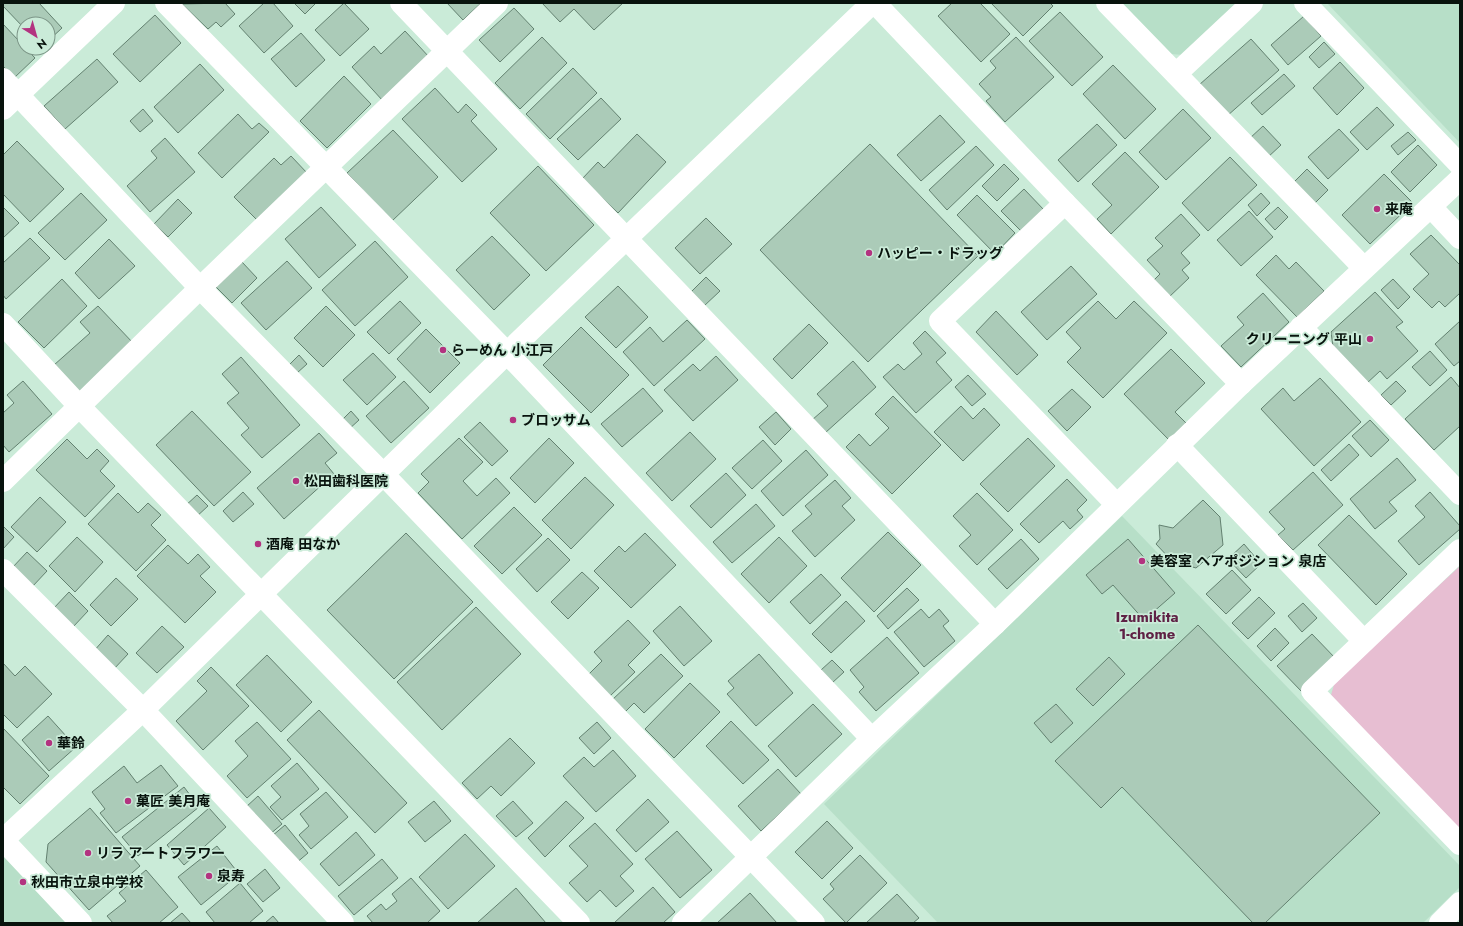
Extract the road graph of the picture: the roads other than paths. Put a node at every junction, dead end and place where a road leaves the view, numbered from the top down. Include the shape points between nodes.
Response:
1 (114, 3) edge
2 (166, 3) edge
3 (400, 3) edge
4 (497, 3) edge
5 (874, 3) edge
6 (1107, 3) edge
7 (1252, 3) edge
8 (1305, 3) edge
9 (446, 51) junction
10 (1176, 74) junction
11 (8, 94) edge
12 (1460, 165) edge
13 (327, 167) junction
14 (1460, 179) edge
15 (1065, 203) junction
16 (1431, 207) junction
17 (1460, 238) edge
18 (626, 239) junction
19 (1364, 268) junction
20 (200, 288) junction
21 (3, 324) edge
22 (1301, 327) junction
23 (507, 353) junction
24 (1241, 384) junction
25 (80, 407) junction
26 (1177, 445) junction
27 (383, 474) junction
28 (3, 481) edge
29 (1460, 494) edge
30 (1116, 504) junction
31 (1460, 550) edge
32 (3, 570) edge
33 (262, 595) junction
34 (996, 624) junction
35 (1364, 641) junction
36 (143, 710) junction
37 (872, 739) junction
38 (3, 840) edge
39 (1460, 844) edge
40 (750, 858) junction
41 (1460, 903) edge
42 (81, 923) edge
43 (343, 923) edge
44 (579, 923) edge
45 (683, 923) edge
46 (814, 923) edge
47 (1440, 923) edge

1 - 11 street
2 - 13 street
3 - 9 street
4 - 9 street
5 - 15 street
5 - 18 street
6 - 10 street
7 - 10 street
8 - 12 street
9 - 13 street
9 - 18 street
10 - 19 street
11 - 20 street
13 - 20 street
13 - 23 street
14 - 16 street
15 - 24 street
15 - 30 street via 940,321
16 - 17 street
16 - 19 street
18 - 23 street
18 - 34 street
19 - 22 street
20 - 25 street
20 - 27 street
21 - 25 street
22 - 24 street
22 - 29 street
23 - 27 street
23 - 37 street
24 - 26 street
25 - 28 street
25 - 33 street
26 - 30 street
26 - 35 street
27 - 33 street
27 - 40 street
30 - 34 street
31 - 35 street
32 - 36 street
33 - 36 street
33 - 44 street
34 - 37 street
35 - 39 street via 1312,691
36 - 38 street
36 - 43 street
37 - 40 street
38 - 42 street
40 - 45 street
40 - 46 street
41 - 47 street

